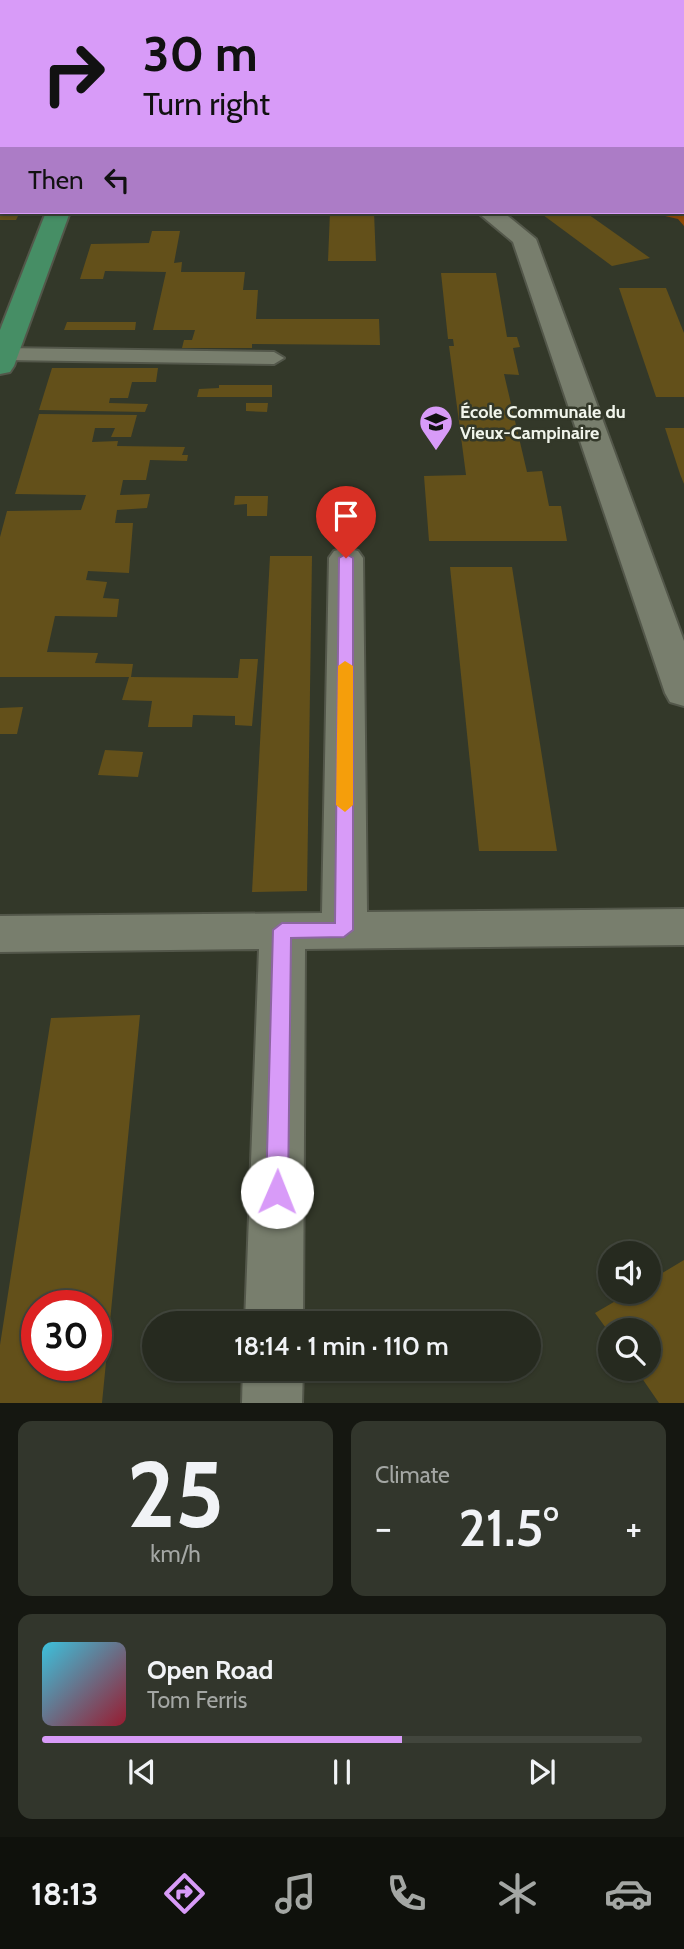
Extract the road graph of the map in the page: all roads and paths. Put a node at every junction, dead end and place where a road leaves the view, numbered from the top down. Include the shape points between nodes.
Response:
1 (57, 214) edge
2 (492, 214) edge
3 (274, 358) dead end
4 (2, 360) edge
5 (346, 558) dead end
6 (684, 693) edge
7 (684, 927) edge
8 (282, 930) junction
9 (344, 930) junction
10 (0, 934) edge
11 (274, 1311) edge
12 (273, 1381) edge
13 (272, 1403) edge

1 - 4 main road
2 - 6 street via 524,239
3 - 4 lane
5 - 9 street
7 - 9 street
8 - 9 street
8 - 10 street
8 - 11 street
12 - 13 street

